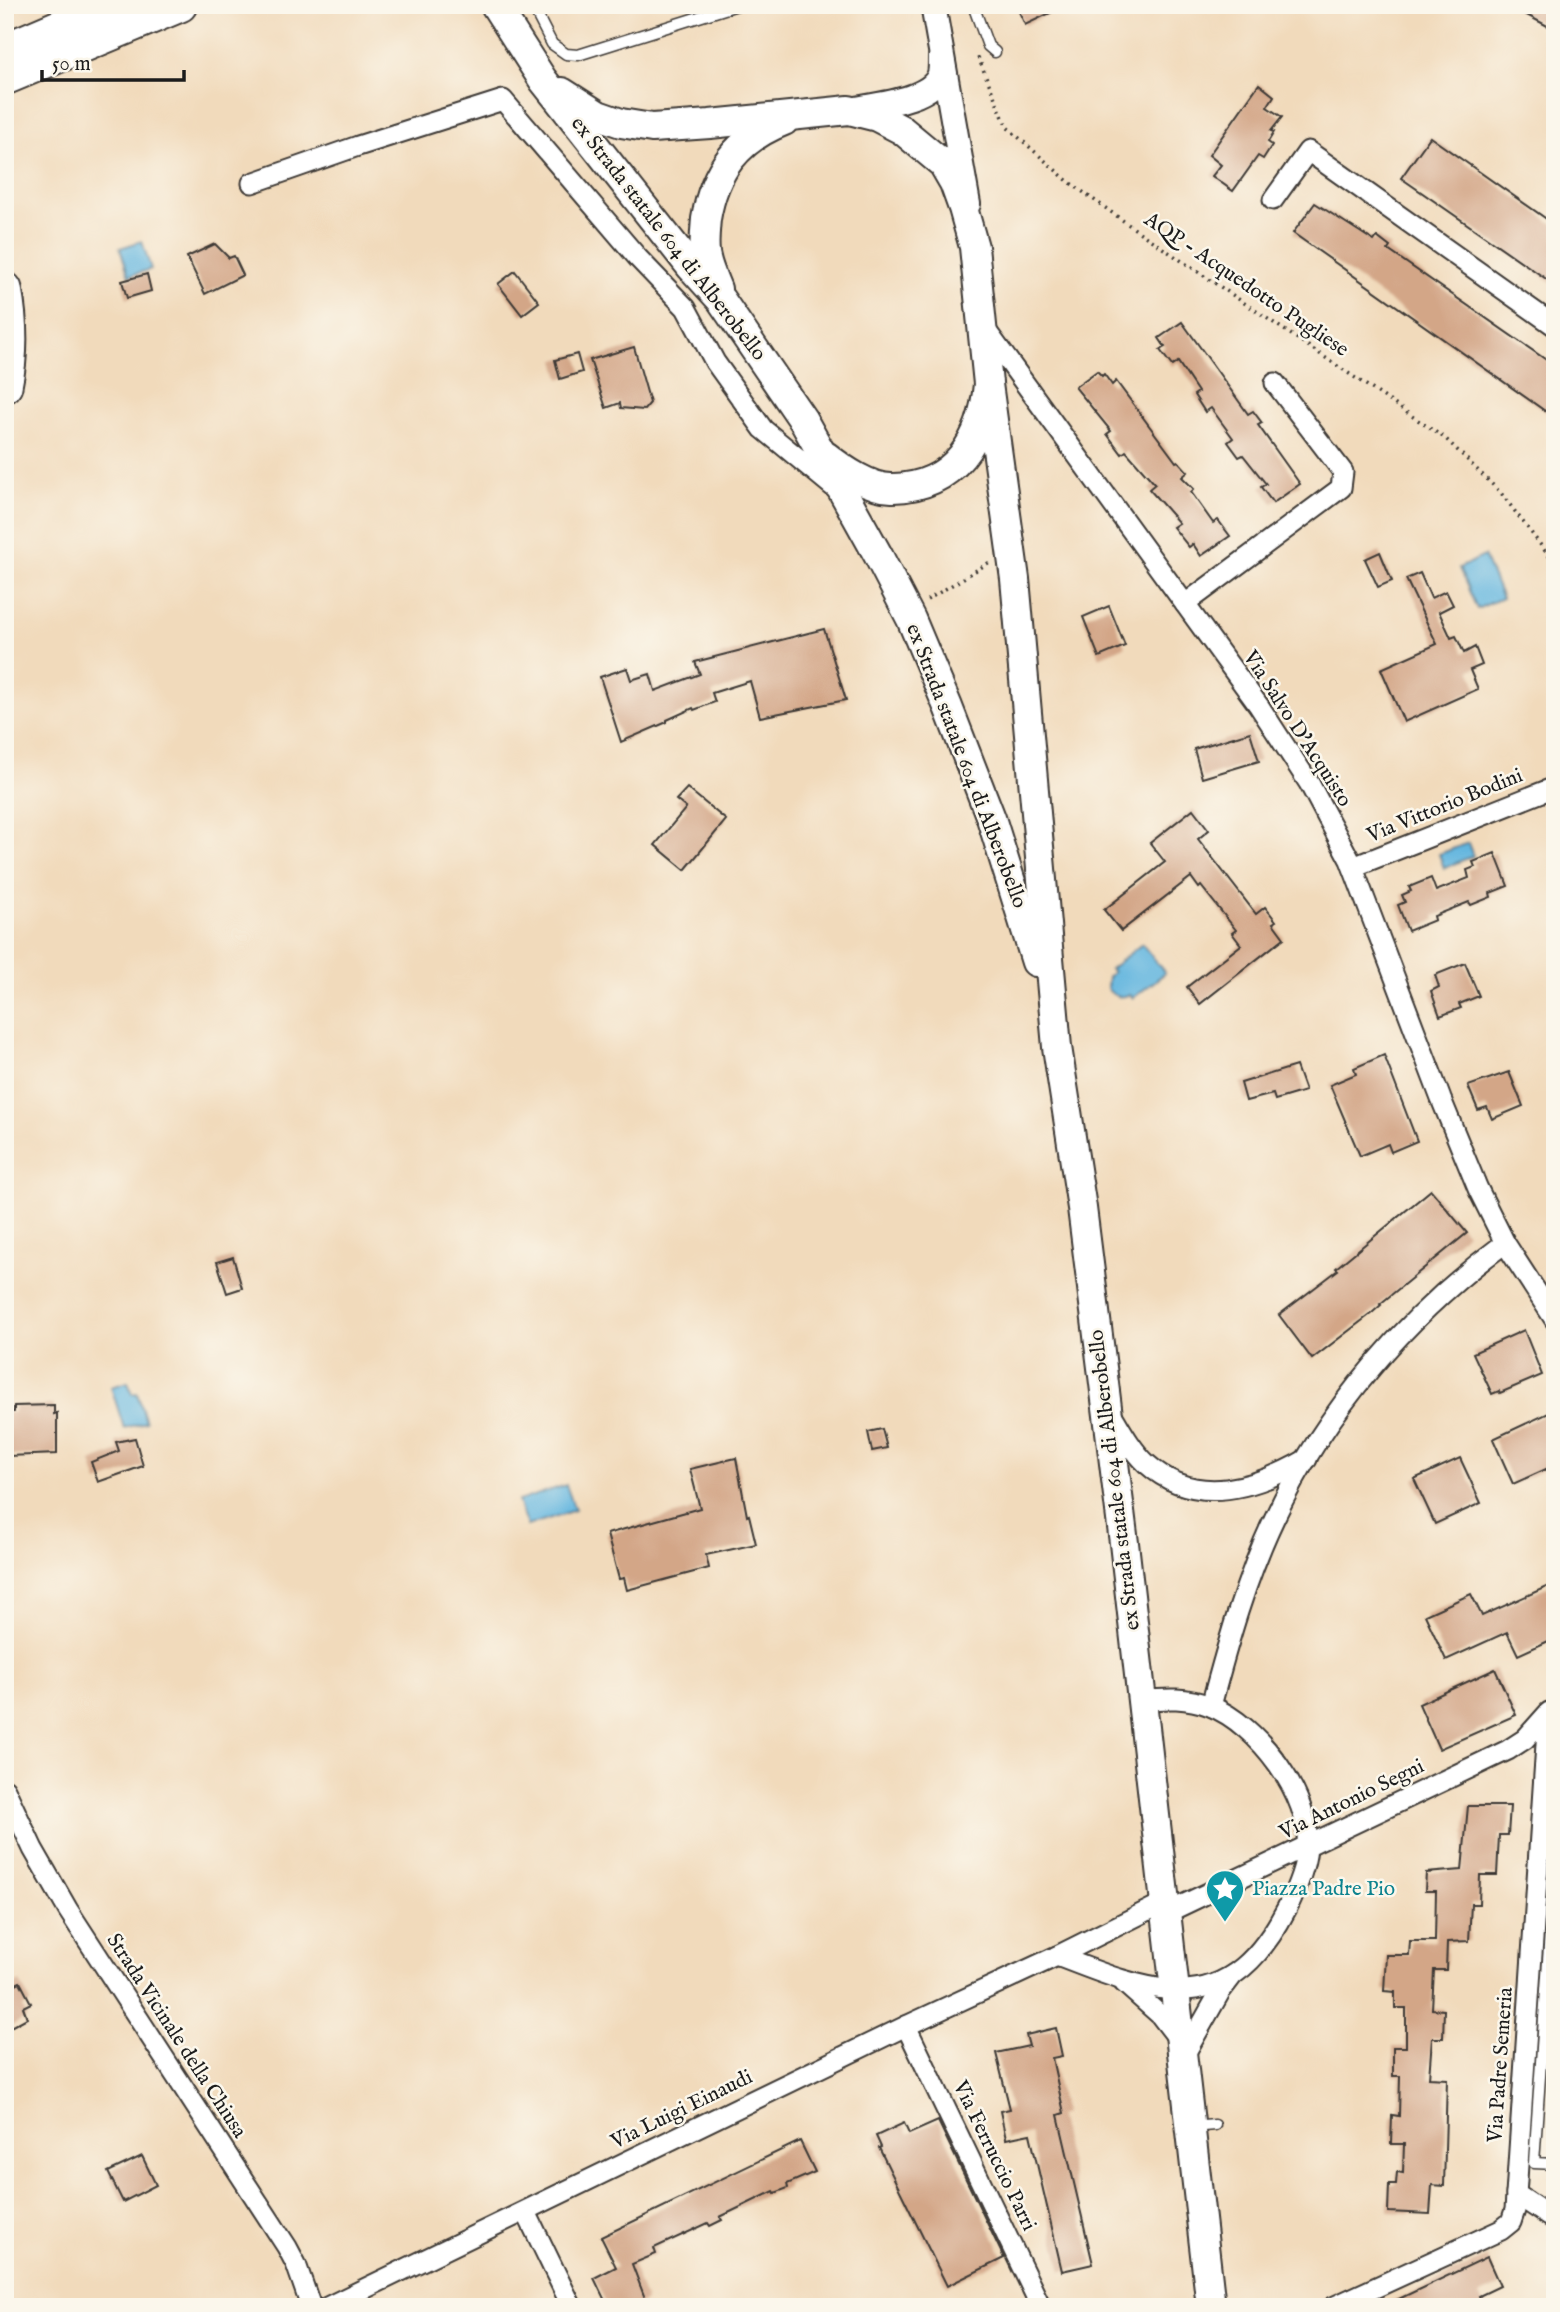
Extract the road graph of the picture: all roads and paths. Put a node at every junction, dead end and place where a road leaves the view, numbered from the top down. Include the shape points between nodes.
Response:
1 (180, 5) edge
2 (531, 5) edge
3 (737, 5) edge
4 (933, 5) edge
5 (973, 5) edge
6 (499, 12) edge
7 (123, 14) edge
8 (941, 43) junction
9 (974, 46) dead end
10 (5, 50) edge
11 (995, 52) dead end
12 (5, 78) edge
13 (5, 91) edge
14 (849, 110) junction
15 (796, 117) junction
16 (252, 183) dead end
17 (1273, 200) dead end
18 (974, 247) junction
19 (5, 289) edge
20 (721, 300) junction
21 (982, 324) junction
22 (1555, 326) edge
23 (1275, 383) dead end
24 (988, 384) junction
25 (5, 386) edge
26 (821, 453) junction
27 (846, 497) junction
28 (1012, 555) junction
29 (1555, 564) edge
30 (1185, 604) junction
31 (907, 612) junction
32 (1555, 787) edge
33 (1353, 867) junction
34 (1057, 1046) junction
35 (1505, 1243) junction
36 (1555, 1320) edge
37 (1107, 1406) junction
38 (1308, 1459) junction
39 (1142, 1701) junction
40 (1211, 1706) junction
41 (1551, 1710) edge
42 (5, 1789) edge
43 (1307, 1847) junction
44 (1166, 1908) junction
45 (1550, 1932) dead end
46 (1056, 1956) junction
47 (1234, 1974) junction
48 (1121, 1980) junction
49 (1175, 1990) junction
50 (906, 2026) junction
51 (1181, 2050) junction
52 (1555, 2164) edge
53 (1516, 2194) junction
54 (526, 2212) junction
55 (1555, 2220) edge
56 (311, 2307) edge
57 (327, 2307) edge
58 (572, 2307) edge
59 (1041, 2307) edge
60 (1211, 2307) edge
61 (1333, 2307) edge

1 - 7 highway
2 - 3 lane via 552,44 566,54 578,55
4 - 8 street
5 - 11 lane via 988,46
6 - 15 main road, ex Strada statale 604 di Alberobello via 566,97 598,115 652,128
6 - 20 main road, ex Strada statale 604 di Alberobello via 575,122
7 - 10 highway
7 - 12 highway
7 - 13 highway
8 - 14 street via 940,74 920,95
8 - 18 street
9 - 29 path, AQP - Acquedotto Pugliese via 1007,127 1069,182 1139,232 1446,439 1501,494
14 - 15 main road, ex Strada statale 604 di Alberobello
14 - 18 main road, ex Strada statale 604 di Alberobello via 902,130 943,164 954,183
15 - 20 main road via 769,127 736,150 710,198 705,257
16 - 27 street via 503,100 638,258 687,308 715,362 763,429
17 - 22 street via 1308,151
18 - 21 main road, ex Strada statale 604 di Alberobello
19 - 25 highway via 10,324
20 - 26 main road, ex Strada statale 604 di Alberobello
21 - 24 main road, ex Strada statale 604 di Alberobello
21 - 30 street, Via Salvo D'Acquisto
23 - 30 street via 1343,472 1341,488
24 - 26 main road via 980,428 967,450 928,482 891,488 861,479
24 - 28 main road, ex Strada statale 604 di Alberobello
26 - 27 main road, ex Strada statale 604 di Alberobello
27 - 31 main road, ex Strada statale 604 di Alberobello
28 - 31 path via 993,560
28 - 34 main road, ex Strada statale 604 di Alberobello
30 - 33 street, Via Salvo D'Acquisto via 1310,783
31 - 34 main road, ex Strada statale 604 di Alberobello via 991,818 1030,938
32 - 33 street, Via Vittorio Bodini
33 - 35 street, Via Salvo D'Acquisto via 1441,1099
34 - 37 main road, ex Strada statale 604 di Alberobello
35 - 36 street, Via Salvo D'Acquisto
35 - 38 street via 1455,1282 1362,1378
37 - 38 street via 1148,1465 1194,1489 1250,1485
37 - 39 main road, ex Strada statale 604 di Alberobello
38 - 40 street via 1255,1565
39 - 40 street via 1182,1698
39 - 44 main road, ex Strada statale 604 di Alberobello
40 - 43 street via 1270,1752 1296,1798
41 - 43 street, Via Antonio Segni via 1525,1739 1508,1750
41 - 53 street, Via Padre Semeria
42 - 56 street, Strada Vicinale della Chiusa via 68,1910 287,2247
43 - 44 street, Via Antonio Segni
43 - 47 street via 1301,1875 1275,1932
44 - 46 street, Via Luigi Einaudi
44 - 49 main road, ex Strada statale 604 di Alberobello
45 - 52 lane via 1534,2163
46 - 48 street
46 - 50 street, Via Luigi Einaudi
47 - 49 street via 1222,1981
47 - 51 street
48 - 49 street
48 - 51 street via 1160,2015
49 - 51 main road, ex Strada statale 604 di Alberobello
50 - 54 street, Via Luigi Einaudi
50 - 59 street, Via Ferruccio Parri
51 - 60 main road, ex Strada statale 604 di Alberobello via 1203,2126
53 - 55 street
53 - 61 street, Via Padre Semeria via 1511,2222 1502,2230
54 - 57 street, Via Luigi Einaudi
54 - 58 street

